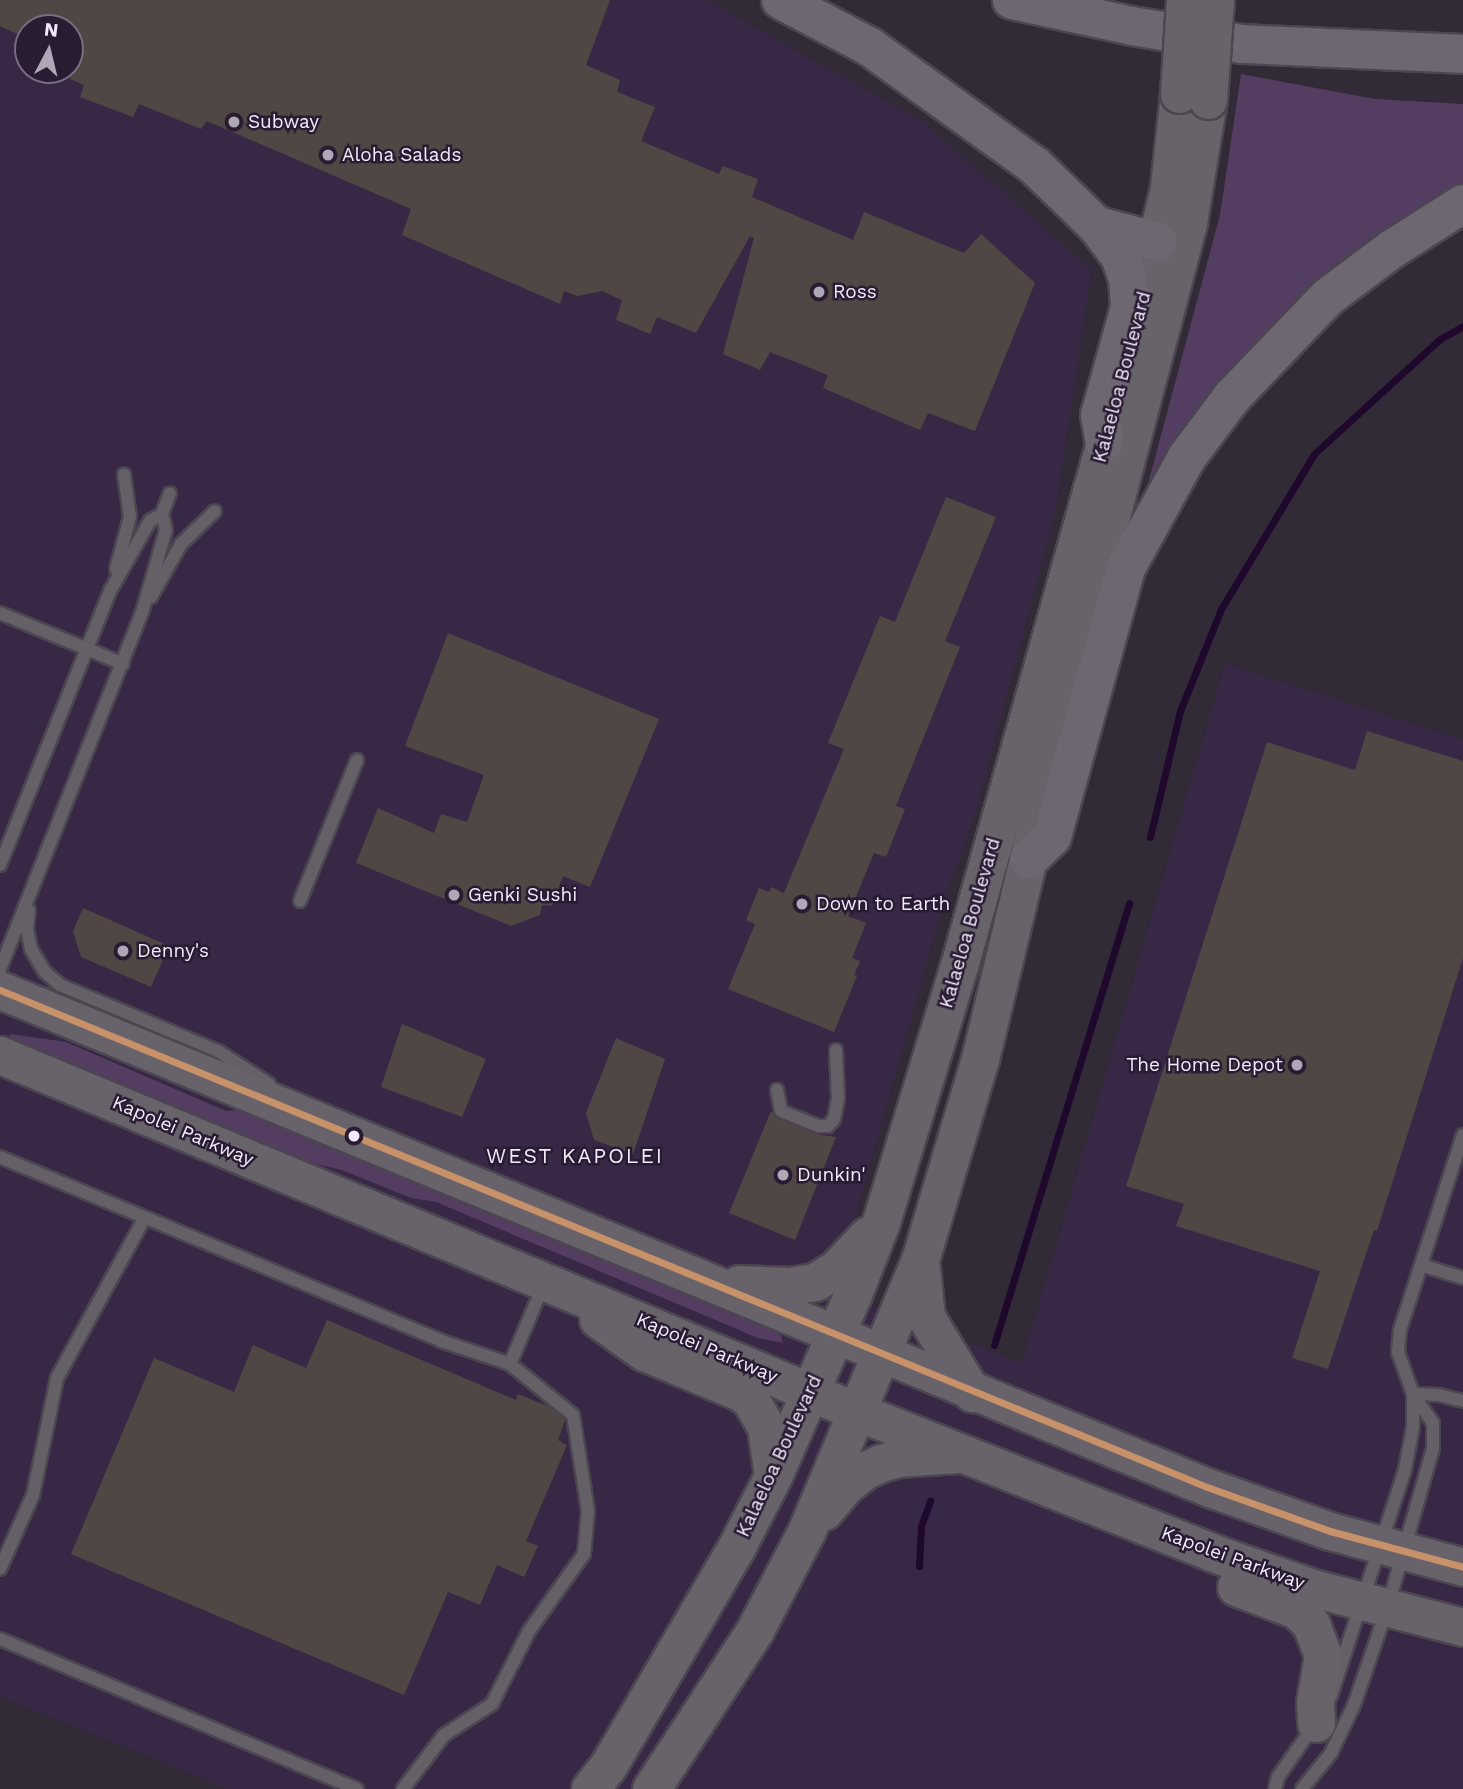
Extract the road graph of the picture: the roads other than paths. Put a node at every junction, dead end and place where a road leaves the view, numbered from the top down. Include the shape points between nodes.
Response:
1 (781, 0) edge
2 (1012, 0) edge
3 (1185, 0) edge
4 (1215, 0) edge
5 (1242, 44) junction
6 (1463, 54) edge
7 (1463, 80) edge
8 (1194, 97) junction
9 (1463, 204) edge
10 (1097, 226) junction
11 (1158, 242) junction
12 (1105, 442) junction
13 (124, 474) dead end
14 (170, 493) dead end
15 (215, 512) dead end
16 (162, 514) junction
17 (110, 591) junction
18 (144, 609) junction
19 (0, 613) edge
20 (87, 650) junction
21 (124, 664) junction
22 (358, 760) dead end
23 (1029, 859) junction
24 (0, 865) edge
25 (30, 900) junction
26 (300, 901) dead end
27 (0, 969) edge
28 (0, 990) edge
29 (836, 1051) dead end
30 (0, 1055) edge
31 (777, 1090) dead end
32 (340, 1129) junction
33 (1463, 1135) edge
34 (0, 1157) edge
35 (145, 1219) junction
36 (880, 1222) junction
37 (920, 1260) junction
38 (1421, 1265) junction
39 (695, 1276) junction
40 (1463, 1278) edge
41 (546, 1281) junction
42 (835, 1335) junction
43 (882, 1355) junction
44 (510, 1364) junction
45 (810, 1392) junction
46 (972, 1393) junction
47 (1413, 1394) junction
48 (1463, 1401) edge
49 (858, 1412) junction
50 (968, 1454) junction
51 (773, 1476) junction
52 (1076, 1498) junction
53 (807, 1530) junction
54 (1393, 1550) junction
55 (1, 1564) edge
56 (1463, 1567) edge
57 (1375, 1605) junction
58 (1463, 1627) edge
59 (0, 1639) edge
60 (1316, 1723) junction
61 (357, 1789) edge
62 (403, 1789) edge
63 (590, 1789) edge
64 (651, 1789) edge
65 (1275, 1789) edge
66 (1302, 1789) edge

1 - 10 highway via 870,47 928,86 1035,166
2 - 5 highway
3 - 8 main road, Kalaeloa Boulevard, bridge
4 - 8 main road, Kalaeloa Boulevard, bridge
5 - 6 highway
5 - 7 highway via 1318,67
8 - 11 main road, Kalaeloa Boulevard
8 - 23 main road, Kalaeloa Boulevard via 1188,222 1102,547
9 - 23 highway via 1328,297 1232,397 1187,457 1126,568 1052,838
10 - 11 highway
10 - 12 highway via 1119,256 1128,279 1130,307 1100,415
11 - 12 main road, Kalaeloa Boulevard
12 - 36 main road, Kalaeloa Boulevard via 959,966
13 - 17 lane via 131,517
14 - 16 lane
15 - 18 lane via 181,544
16 - 17 lane via 150,521
16 - 18 lane via 166,530
17 - 20 lane
18 - 21 lane
19 - 20 lane
20 - 21 lane
20 - 24 lane
21 - 25 lane
22 - 26 lane
23 - 37 main road, Kalaeloa Boulevard via 980,1059
25 - 27 lane
25 - 32 lane via 27,930 32,949 45,972 60,985 218,1051
28 - 32 main road
29 - 31 lane via 838,1098 828,1126 781,1111
30 - 41 main road, Kapolei Parkway
32 - 39 main road
33 - 38 lane
34 - 35 lane
35 - 44 lane via 441,1341
35 - 55 lane via 58,1378 33,1495
36 - 39 main road via 837,1268 815,1282 758,1287
36 - 42 main road, Kalaeloa Boulevard
37 - 43 main road, Kalaeloa Boulevard
37 - 46 main road via 926,1317
38 - 40 lane
38 - 47 lane via 1400,1330 1398,1352
39 - 42 main road
41 - 44 lane
41 - 45 main road, Kapolei Parkway
41 - 51 main road via 644,1352 750,1399 766,1427
42 - 43 main road
42 - 45 main road, Kalaeloa Boulevard
43 - 46 main road
43 - 49 main road, Kalaeloa Boulevard
44 - 62 lane via 573,1415 588,1511 584,1554 529,1631 492,1704 444,1735
45 - 49 main road, Kapolei Parkway
45 - 51 main road, Kalaeloa Boulevard
46 - 54 main road via 1207,1488
47 - 48 lane
47 - 54 lane via 1413,1427
47 - 54 lane via 1433,1423 1433,1450
49 - 50 main road, Kapolei Parkway
49 - 53 main road, Kalaeloa Boulevard
50 - 52 main road, Kapolei Parkway
50 - 53 main road via 898,1458 865,1470
51 - 63 main road, Kalaeloa Boulevard via 692,1626
52 - 57 main road, Kapolei Parkway via 1216,1554
52 - 60 main road via 1120,1542 1297,1610 1311,1624 1322,1655
53 - 64 main road, Kalaeloa Boulevard via 755,1630
54 - 56 main road
54 - 57 lane
54 - 57 lane
57 - 58 main road, Kapolei Parkway
57 - 60 lane
57 - 66 lane via 1343,1731
59 - 61 lane
60 - 65 lane via 1278,1777

